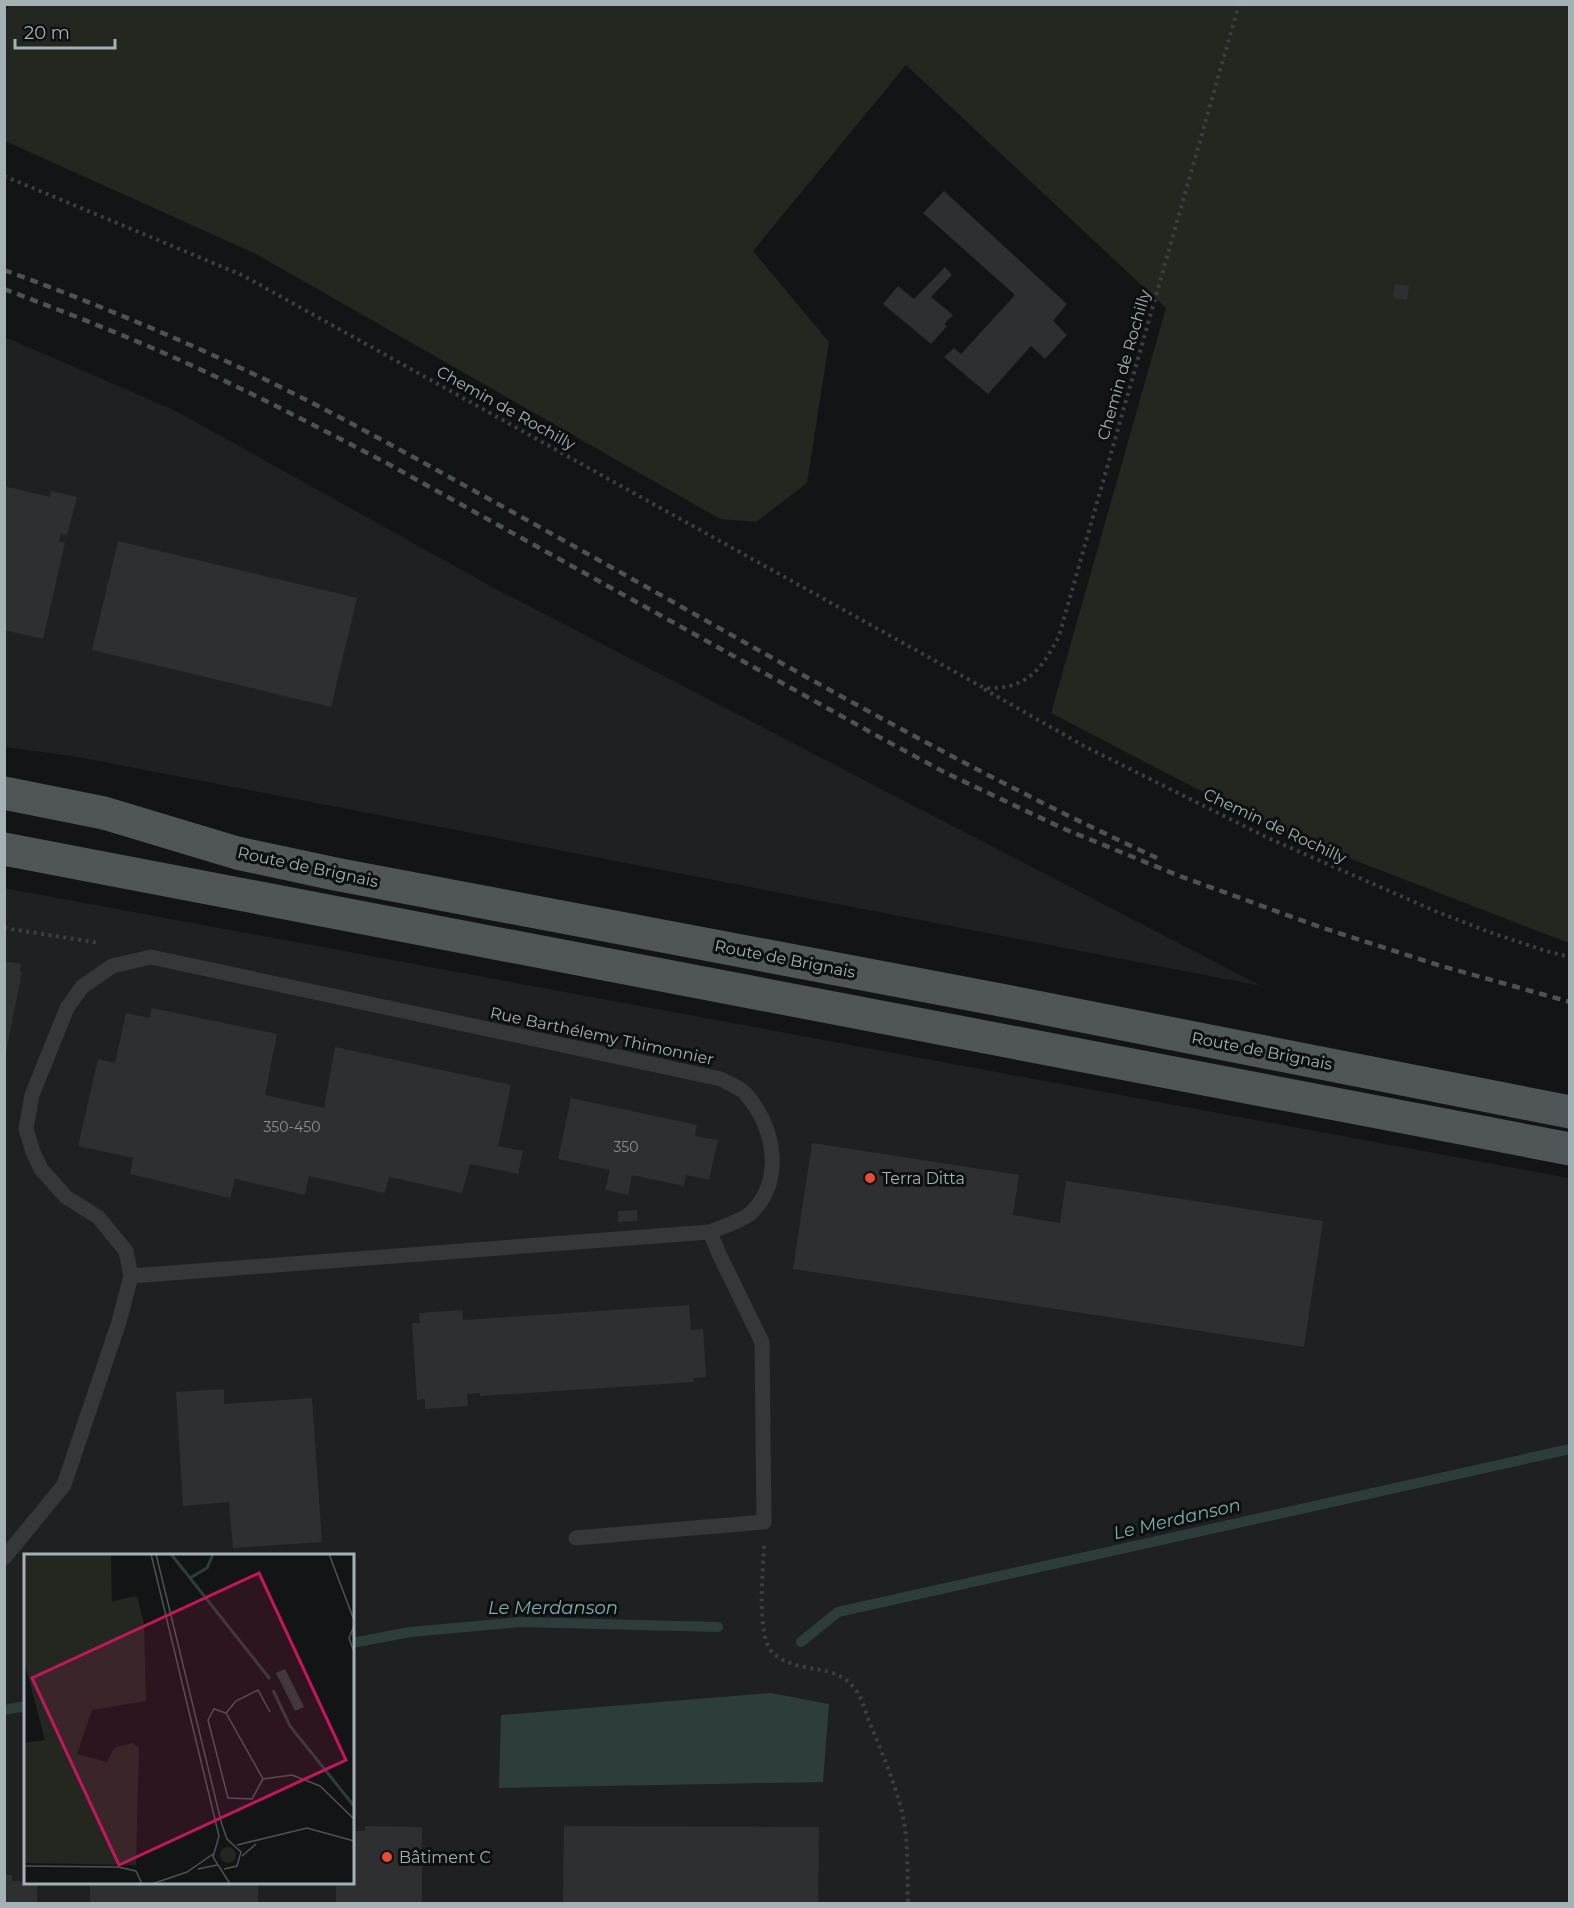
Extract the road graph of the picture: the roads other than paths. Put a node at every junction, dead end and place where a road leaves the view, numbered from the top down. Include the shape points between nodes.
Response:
1 (4, 793) edge
2 (4, 849) edge
3 (1569, 1112) edge
4 (1569, 1149) edge
5 (710, 1232) junction
6 (131, 1276) junction
7 (576, 1538) dead end
8 (4, 1558) edge

1 - 3 main road, Route de Brignais via 104,813 237,854 335,874
2 - 4 main road
5 - 6 lane, Rue Barthélemy Thimonnier
5 - 6 lane, Rue Barthélemy Thimonnier via 750,1214 765,1197 773,1157 765,1126 744,1091 721,1079 151,957 112,966 82,987 67,1008 32,1095 27,1129 41,1169 66,1197 98,1217 126,1251
5 - 7 lane via 762,1342 764,1522
6 - 8 lane via 64,1485

